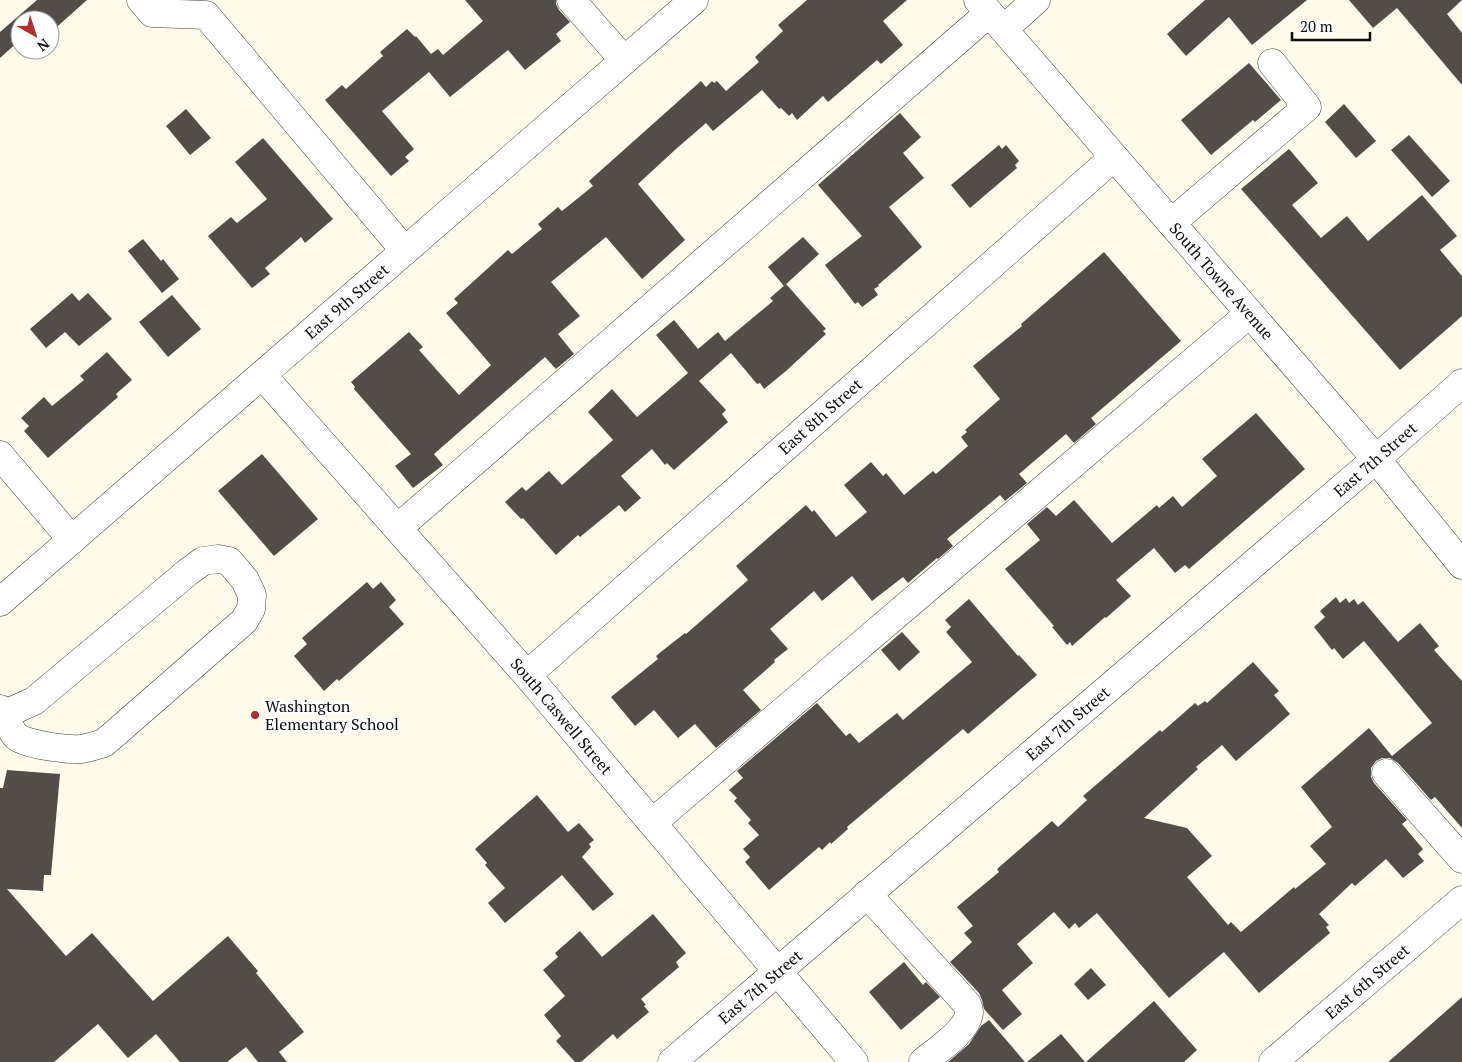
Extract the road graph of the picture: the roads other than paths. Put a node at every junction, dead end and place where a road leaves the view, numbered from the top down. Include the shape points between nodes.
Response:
1 (141, 0) edge
2 (571, 0) edge
3 (694, 0) edge
4 (1036, 0) edge
5 (209, 7) edge
6 (990, 14) edge
7 (624, 60) junction
8 (1272, 63) dead end
9 (1114, 157) junction
10 (1171, 224) junction
11 (405, 251) junction
12 (1249, 314) junction
13 (262, 375) junction
14 (1462, 383) edge
15 (0, 455) edge
16 (1376, 459) junction
17 (398, 528) junction
18 (72, 540) junction
19 (1462, 565) edge
20 (0, 602) edge
21 (528, 675) junction
22 (2, 712) edge
23 (1386, 773) dead end
24 (652, 823) junction
25 (1462, 859) edge
26 (867, 894) junction
27 (1462, 900) edge
28 (777, 972) junction
29 (672, 1062) edge
30 (854, 1062) edge
31 (923, 1062) edge
32 (1273, 1062) edge

1 - 5 street via 152,13
2 - 7 street
3 - 7 street, East 9th Street
4 - 6 street
5 - 11 street
6 - 9 street, South Towne Avenue
6 - 17 street
7 - 11 street, East 9th Street
8 - 10 street via 1307,107
9 - 10 street, South Towne Avenue
9 - 21 street, East 8th Street
10 - 12 street, South Towne Avenue
11 - 13 street, East 9th Street
12 - 16 street, South Towne Avenue
12 - 24 street
13 - 17 street, South Caswell Street
13 - 18 street, East 9th Street
14 - 16 street, East 7th Street
15 - 18 street
16 - 19 street, South Towne Avenue
16 - 26 street, East 7th Street
17 - 21 street, South Caswell Street
18 - 20 street, East 9th Street
21 - 24 street, South Caswell Street
22 - 22 street via 16,736 31,743 82,749 104,743 244,621 251,609 252,595 245,580 230,561 218,558 203,561 34,701
23 - 25 street
24 - 28 street, South Caswell Street
26 - 28 street, East 7th Street
26 - 31 street via 967,1004 969,1012 962,1030
27 - 32 street, East 6th Street
28 - 29 street, East 7th Street
28 - 30 street, South Caswell Street

